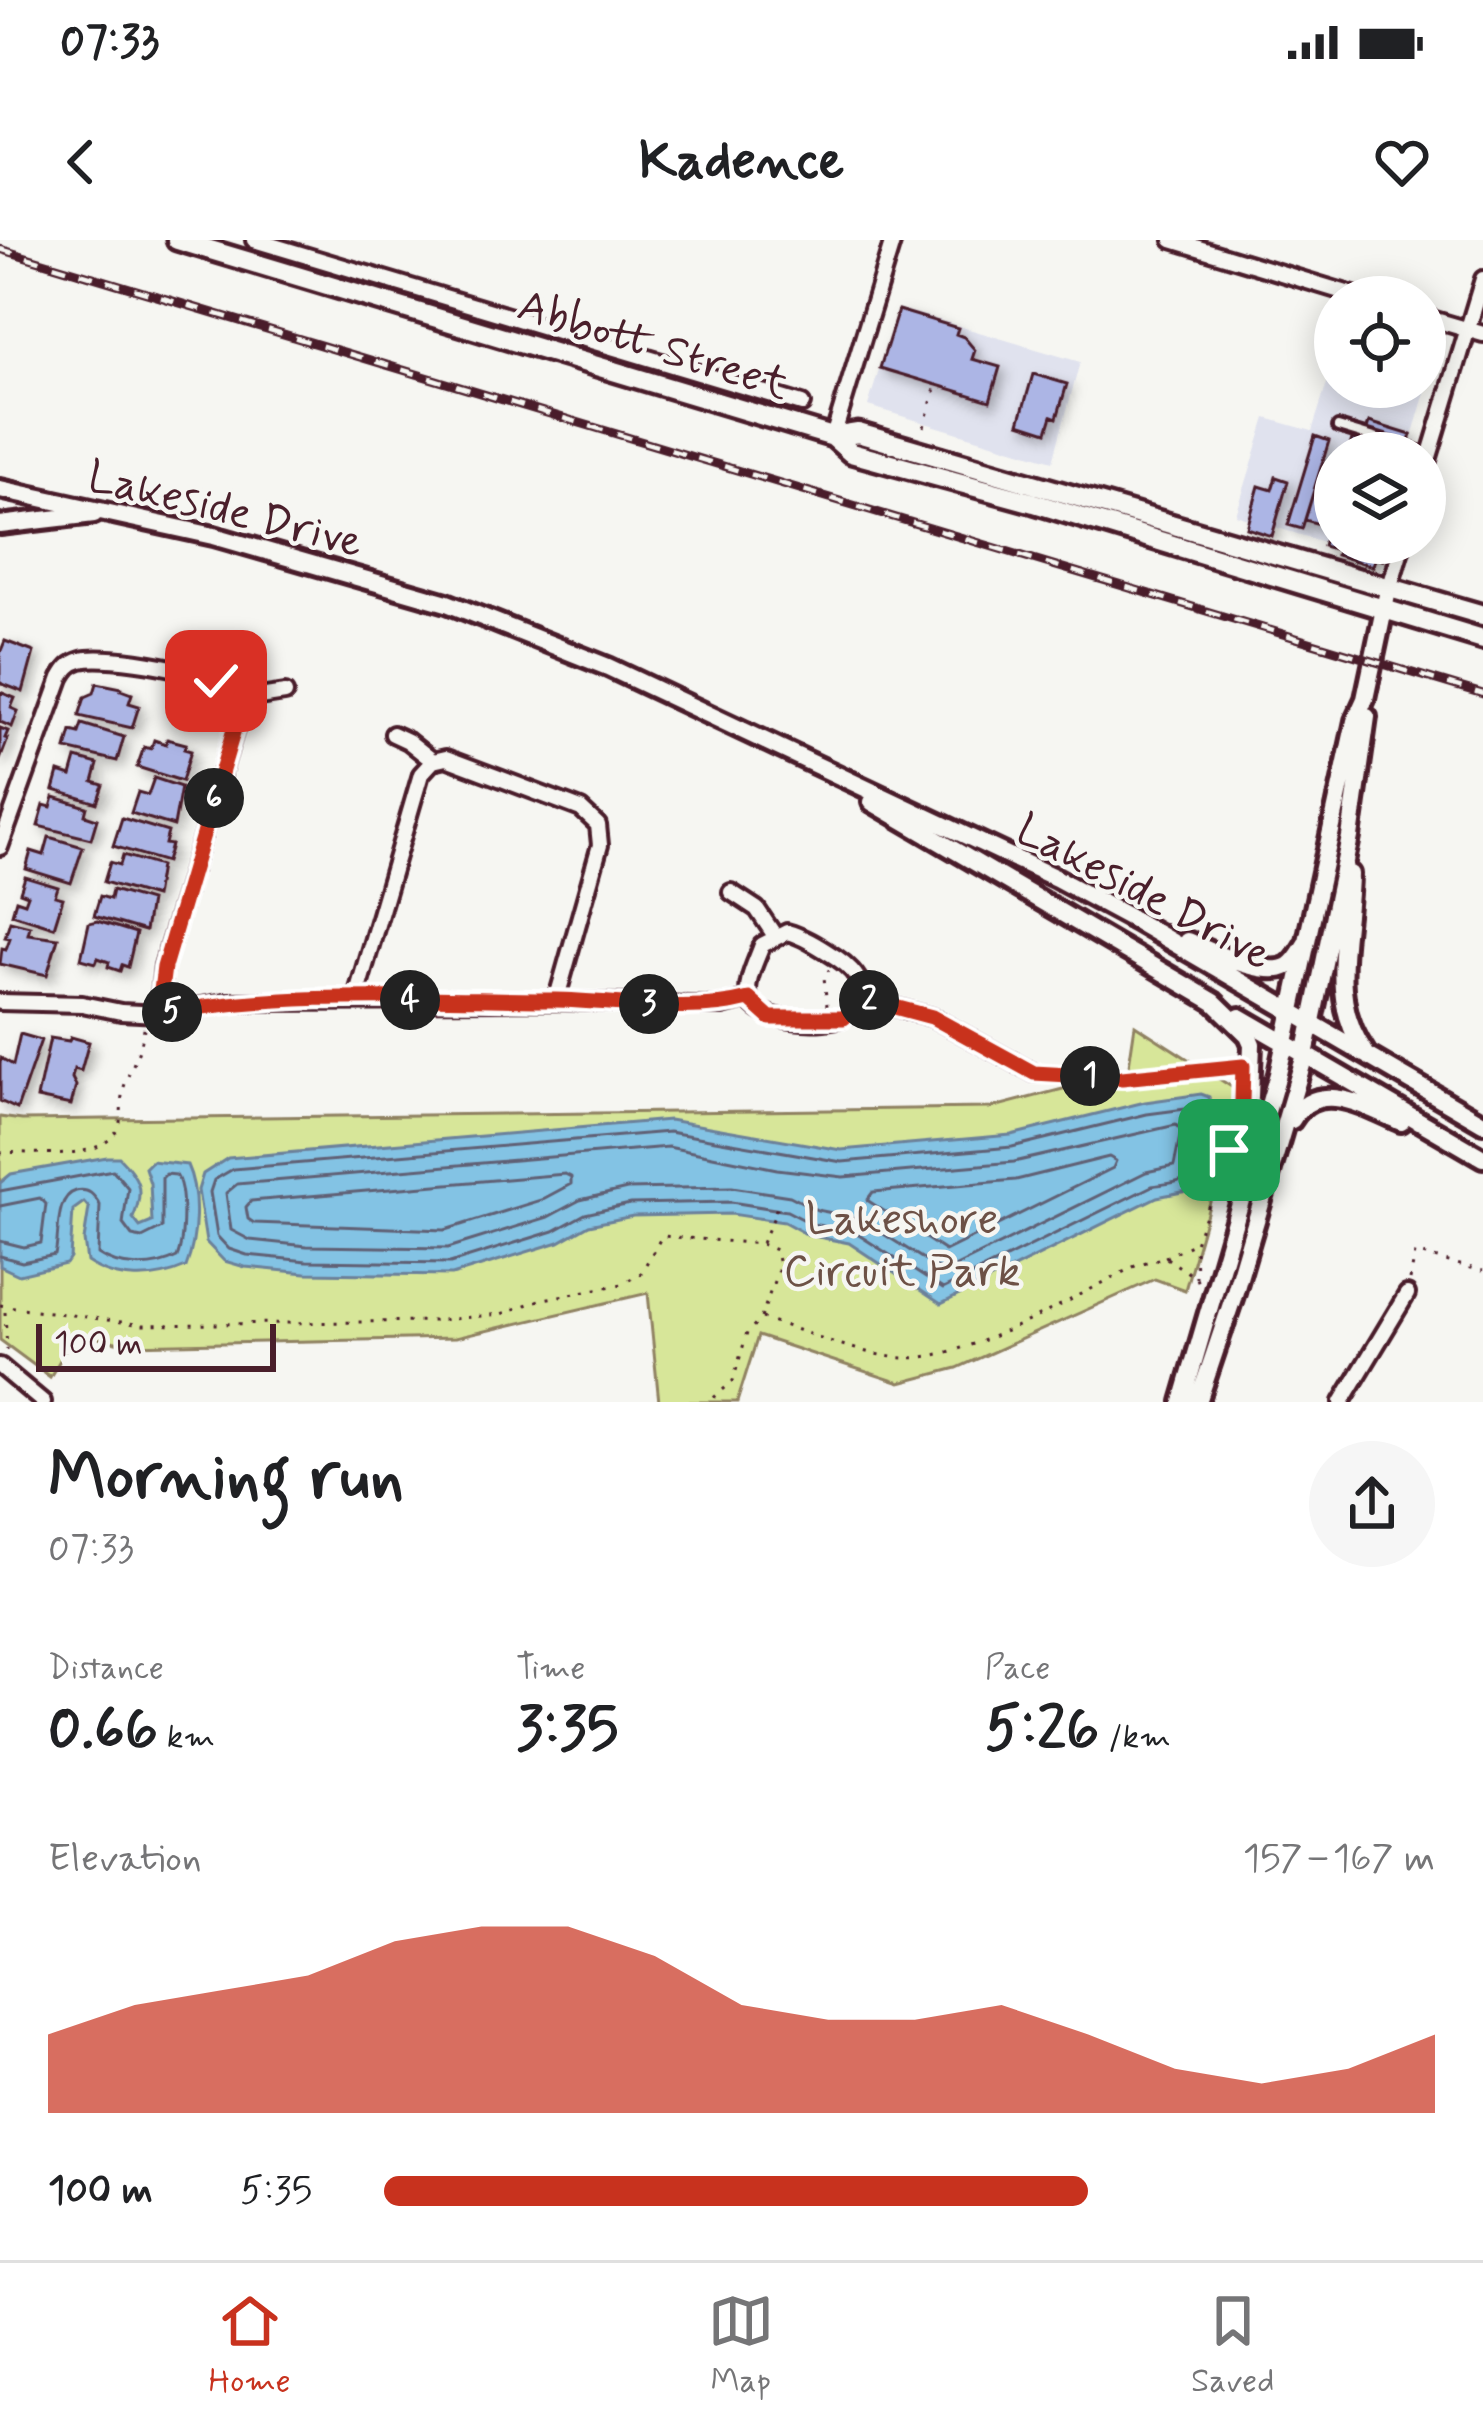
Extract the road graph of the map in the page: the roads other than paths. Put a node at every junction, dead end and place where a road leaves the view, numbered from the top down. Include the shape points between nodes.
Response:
1 (177, 240) edge
2 (254, 240) edge
3 (893, 240) edge
4 (1172, 240) edge
5 (1483, 279) edge
6 (388, 280) junction
7 (1314, 283) edge
8 (381, 302) junction
9 (506, 316) junction
10 (1446, 323) edge
11 (1475, 332) edge
12 (500, 337) junction
13 (636, 355) junction
14 (629, 376) junction
15 (758, 392) junction
16 (802, 404) dead end
17 (752, 413) junction
18 (1338, 427) dead end
19 (1351, 432) edge
20 (1438, 432) edge
21 (833, 437) junction
22 (0, 489) edge
23 (113, 512) junction
24 (0, 525) edge
25 (1397, 564) edge
26 (1390, 586) junction
27 (1384, 610) junction
28 (1483, 615) edge
29 (1483, 639) edge
30 (285, 693) dead end
31 (1365, 698) junction
32 (240, 700) junction
33 (393, 734) dead end
34 (763, 739) junction
35 (433, 761) junction
36 (1351, 837) junction
37 (0, 847) edge
38 (731, 892) dead end
39 (1136, 920) junction
40 (775, 936) junction
41 (1310, 936) junction
42 (861, 998) junction
43 (749, 999) junction
44 (356, 1000) junction
45 (556, 1000) junction
46 (0, 1002) edge
47 (1214, 1002) junction
48 (1293, 1012) junction
49 (151, 1014) junction
50 (1311, 1023) junction
51 (1286, 1043) junction
52 (1305, 1055) junction
53 (1369, 1058) junction
54 (1034, 1073) road end
55 (1483, 1123) edge
56 (1281, 1140) junction
57 (1462, 1148) junction
58 (1483, 1158) edge
59 (1238, 1213) junction
60 (1407, 1294) road end
61 (2, 1368) edge
62 (24, 1396) edge
63 (43, 1402) edge
64 (1182, 1402) edge
65 (1198, 1402) edge
66 (1342, 1402) edge

1 - 8 main road, Abbott Street
2 - 6 street, Abbott Street
3 - 21 street
4 - 7 street
5 - 11 street
6 - 8 street
6 - 9 street, Abbott Street
8 - 12 main road, Abbott Street
9 - 12 street
9 - 13 street, Abbott Street
10 - 11 street
11 - 20 street
12 - 14 main road, Abbott Street
13 - 14 street
13 - 15 street, Abbott Street
14 - 17 main road, Abbott Street
15 - 16 street, Abbott Street
15 - 17 street
17 - 21 main road, Abbott Street
18 - 19 lane
21 - 26 main road, Abbott Street via 858,433
21 - 27 main road, Abbott Street via 851,454
22 - 23 street, Lakeside Drive
23 - 24 street
23 - 34 street, Lakeside Drive via 448,603
25 - 26 street
26 - 27 street
26 - 28 main road, Abbott Street
27 - 29 main road, Abbott Street
27 - 31 street
30 - 32 street
31 - 36 street
31 - 41 street
32 - 37 street via 226,685 173,669 94,658 73,663
32 - 49 street
33 - 35 street
34 - 39 street, Lakeside Drive
34 - 47 street, Lakeside Drive
35 - 44 street via 421,774
35 - 45 street via 446,758 581,809 598,825 600,844
36 - 50 street
36 - 53 street via 1341,976 1346,1018
38 - 40 street via 757,909
39 - 41 street via 1275,969 1295,959
39 - 48 street, Lakeside Drive
40 - 42 street via 798,935 856,971
40 - 43 street via 762,945
41 - 48 street
42 - 43 street via 844,1018 828,1020 770,1018
42 - 54 street via 932,1017
43 - 45 street via 722,1006
44 - 45 street
44 - 49 street via 224,1002
46 - 49 street
47 - 51 street, Lakeside Drive
47 - 59 street, Lakeside Drive via 1252,1044 1251,1129
48 - 50 street, Lakeside Drive
48 - 51 street
50 - 52 street
50 - 53 street, Lakeside Drive
51 - 52 street, Lakeside Drive
51 - 59 street
52 - 56 street
52 - 57 street, Lakeside Drive
53 - 55 street, Lakeside Drive
56 - 57 street via 1299,1109 1319,1096 1357,1103
56 - 65 street
57 - 58 street, Lakeside Drive
59 - 64 street
60 - 66 street
61 - 62 street
62 - 63 street

